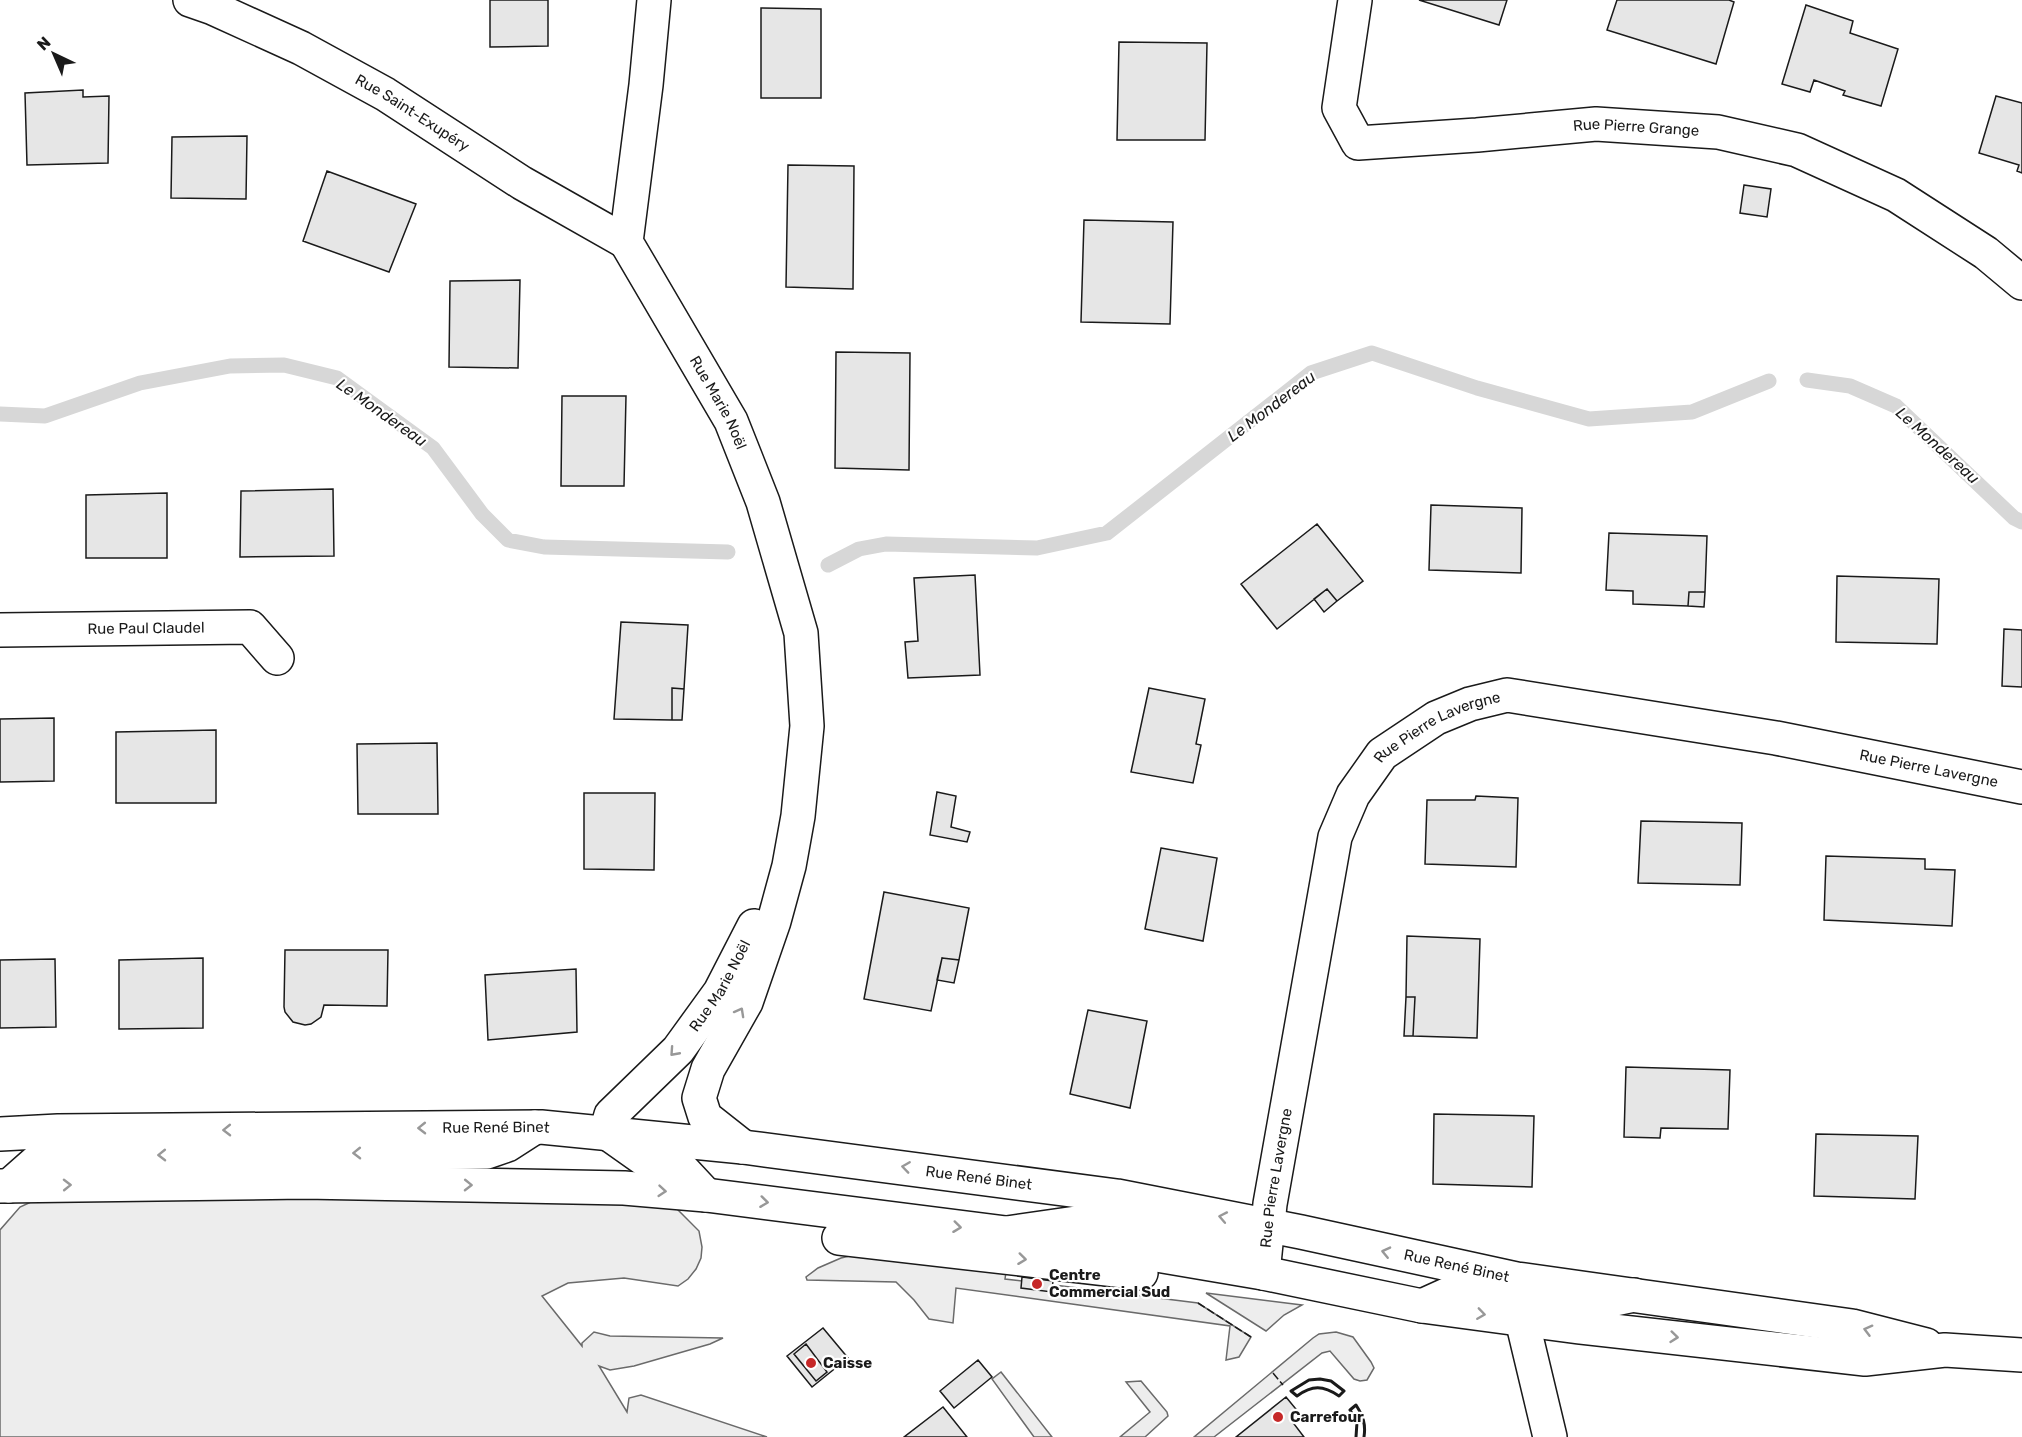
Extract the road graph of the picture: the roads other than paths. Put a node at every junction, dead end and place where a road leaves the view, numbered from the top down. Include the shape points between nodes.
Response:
1 (190, 0) edge
2 (654, 0) edge
3 (1355, 0) edge
4 (626, 242) junction
5 (2022, 283) edge
6 (0, 630) edge
7 (277, 658) dead end
8 (2022, 787) edge
9 (798, 816) junction
10 (535, 1127) junction
11 (606, 1132) junction
12 (0, 1134) edge
13 (743, 1147) junction
14 (4, 1186) edge
15 (706, 1195) junction
16 (1267, 1225) junction
17 (1007, 1233) junction
18 (839, 1238) dead end
19 (1263, 1273) junction
20 (1634, 1295) junction
21 (1422, 1306) junction
22 (1529, 1310) junction
23 (1945, 1350) junction
24 (2010, 1354) edge
25 (1550, 1437) edge

1 - 4 street, Rue Saint-Exupéry via 302,48 385,94 522,183
2 - 4 street
3 - 5 street, Rue Pierre Grange via 1339,108 1359,143 1596,124 1718,132 1797,150 1896,195 1986,253
4 - 9 street, Rue Marie Noël via 731,421 763,502 789,586 801,633 807,726
6 - 7 street, Rue Paul Claudel via 250,627
8 - 16 street, Rue Pierre Lavergne via 1776,738 1507,695 1436,718 1382,754 1353,795 1335,837
9 -> 11 street, Rue Marie Noël via 748,941 720,992 678,1050 611,1115
13 -> 9 street, Rue Marie Noël via 705,1117 699,1098 708,1069 753,983 789,866
10 - 11 street, Rue René Binet
10 -> 12 street, Rue René Binet
10 -> 14 street via 507,1145 487,1152 47,1157
11 - 13 street, Rue René Binet
11 - 15 street via 647,1161 679,1166
16 -> 13 street, Rue René Binet via 1117,1196
14 -> 15 street via 316,1182 624,1188
15 -> 17 street
16 - 17 street via 1231,1246 1083,1222
16 - 19 street, Rue Pierre Lavergne
20 -> 16 street, Rue René Binet via 1517,1279
17 - 19 street
18 -> 21 street via 1176,1277 1392,1312
19 - 21 street
20 - 22 street via 1581,1306
23 -> 20 street, Rue René Binet via 1852,1326
21 - 22 street via 1464,1287
22 -> 23 street, Rue René Binet via 1865,1359
22 - 25 street
23 - 24 street, Rue René Binet

